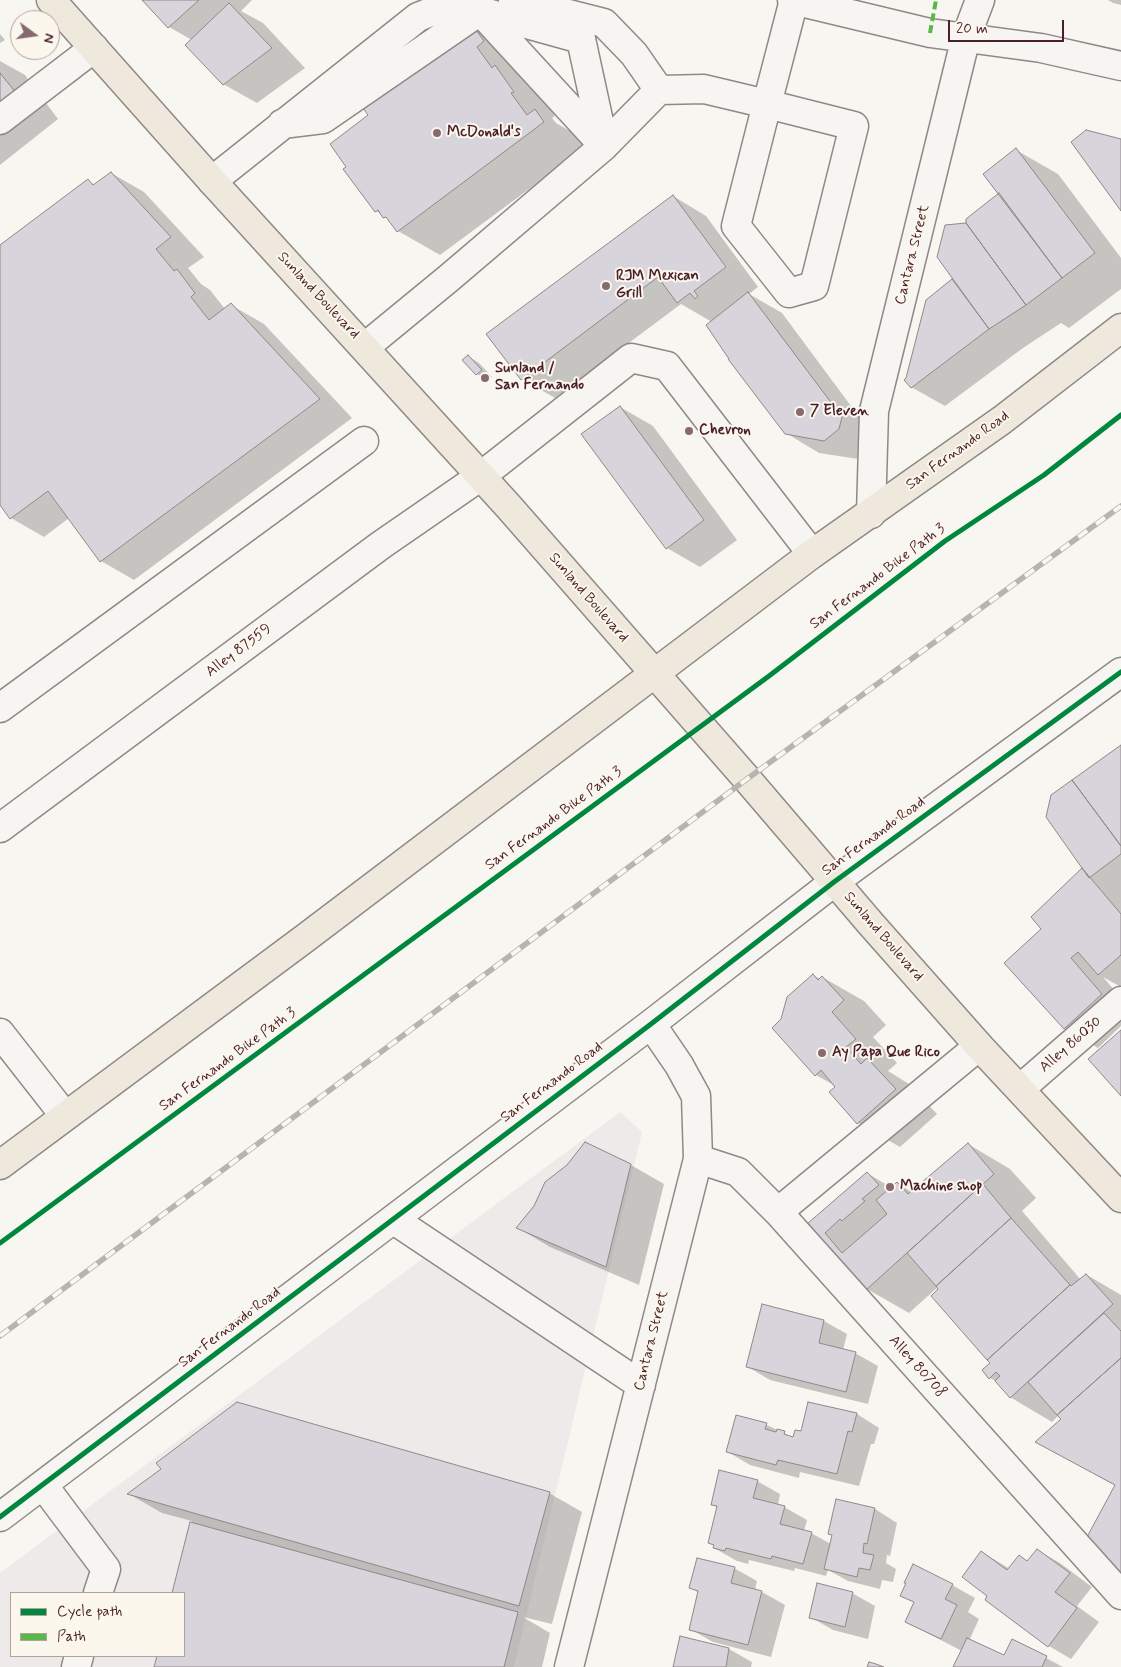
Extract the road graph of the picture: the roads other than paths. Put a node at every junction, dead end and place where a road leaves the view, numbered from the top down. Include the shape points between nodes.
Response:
1 (51, 0) edge
2 (513, 0) edge
3 (793, 0) edge
4 (980, 0) edge
5 (471, 6) edge
6 (966, 37) junction
7 (94, 48) junction
8 (1121, 66) edge
9 (658, 90) junction
10 (767, 104) junction
11 (0, 120) edge
12 (604, 146) junction
13 (212, 181) junction
14 (1121, 328) edge
15 (365, 347) junction
16 (364, 442) dead end
17 (481, 476) junction
18 (871, 514) junction
19 (812, 554) junction
20 (1121, 672) edge
21 (654, 674) junction
22 (0, 708) edge
23 (0, 828) edge
24 (834, 882) junction
25 (1121, 1001) edge
26 (651, 1024) junction
27 (0, 1033) edge
28 (979, 1046) junction
29 (1020, 1089) junction
30 (64, 1116) junction
31 (698, 1159) junction
32 (0, 1164) edge
33 (1121, 1198) edge
34 (778, 1212) junction
35 (394, 1220) junction
36 (641, 1385) junction
37 (43, 1485) junction
38 (0, 1517) edge
39 (98, 1592) edge
40 (1121, 1595) edge
41 (569, 1667) edge

1 - 7 main road, Sunland Boulevard
2 - 9 street via 604,23 634,54
3 - 6 street via 930,33
3 - 10 street
4 - 6 street, Cantara Street
5 - 12 street
5 - 12 street via 581,40
5 - 13 street via 418,17
6 - 8 street via 1041,48
6 - 18 street, Cantara Street via 874,411
7 - 11 street
7 - 13 main road, Sunland Boulevard
9 - 10 street via 704,89
9 - 12 street
10 - 10 street via 736,226 789,294 814,286 854,126
12 - 15 street
13 - 15 main road, Sunland Boulevard
14 - 18 main road, San Fernando Road via 1002,420
15 - 17 main road, Sunland Boulevard
16 - 22 street
17 - 19 street, Alley 87559 via 631,358 667,366
17 - 21 main road, Sunland Boulevard
17 - 23 street, Alley 87559 via 381,546
18 - 19 main road, San Fernando Road
19 - 21 main road, San Fernando Road
20 - 24 street, San Fernando Road
21 - 24 main road, Sunland Boulevard
21 - 30 main road, San Fernando Road
24 - 26 street, San Fernando Road
24 - 28 main road, Sunland Boulevard
25 - 29 street, Alley 86030
26 - 31 street, Cantara Street via 696,1096
26 - 35 street, San Fernando Road
27 - 30 street
28 - 29 main road, Sunland Boulevard
28 - 34 street
29 - 33 main road, Sunland Boulevard
30 - 32 main road, San Fernando Road
31 - 34 street, Alley 80708 via 738,1172
31 - 36 street, Cantara Street
34 - 40 street, Alley 80708
35 - 36 street
35 - 37 street, San Fernando Road
36 - 41 street, Cantara Street
37 - 38 street, San Fernando Road
37 - 39 street via 106,1569

